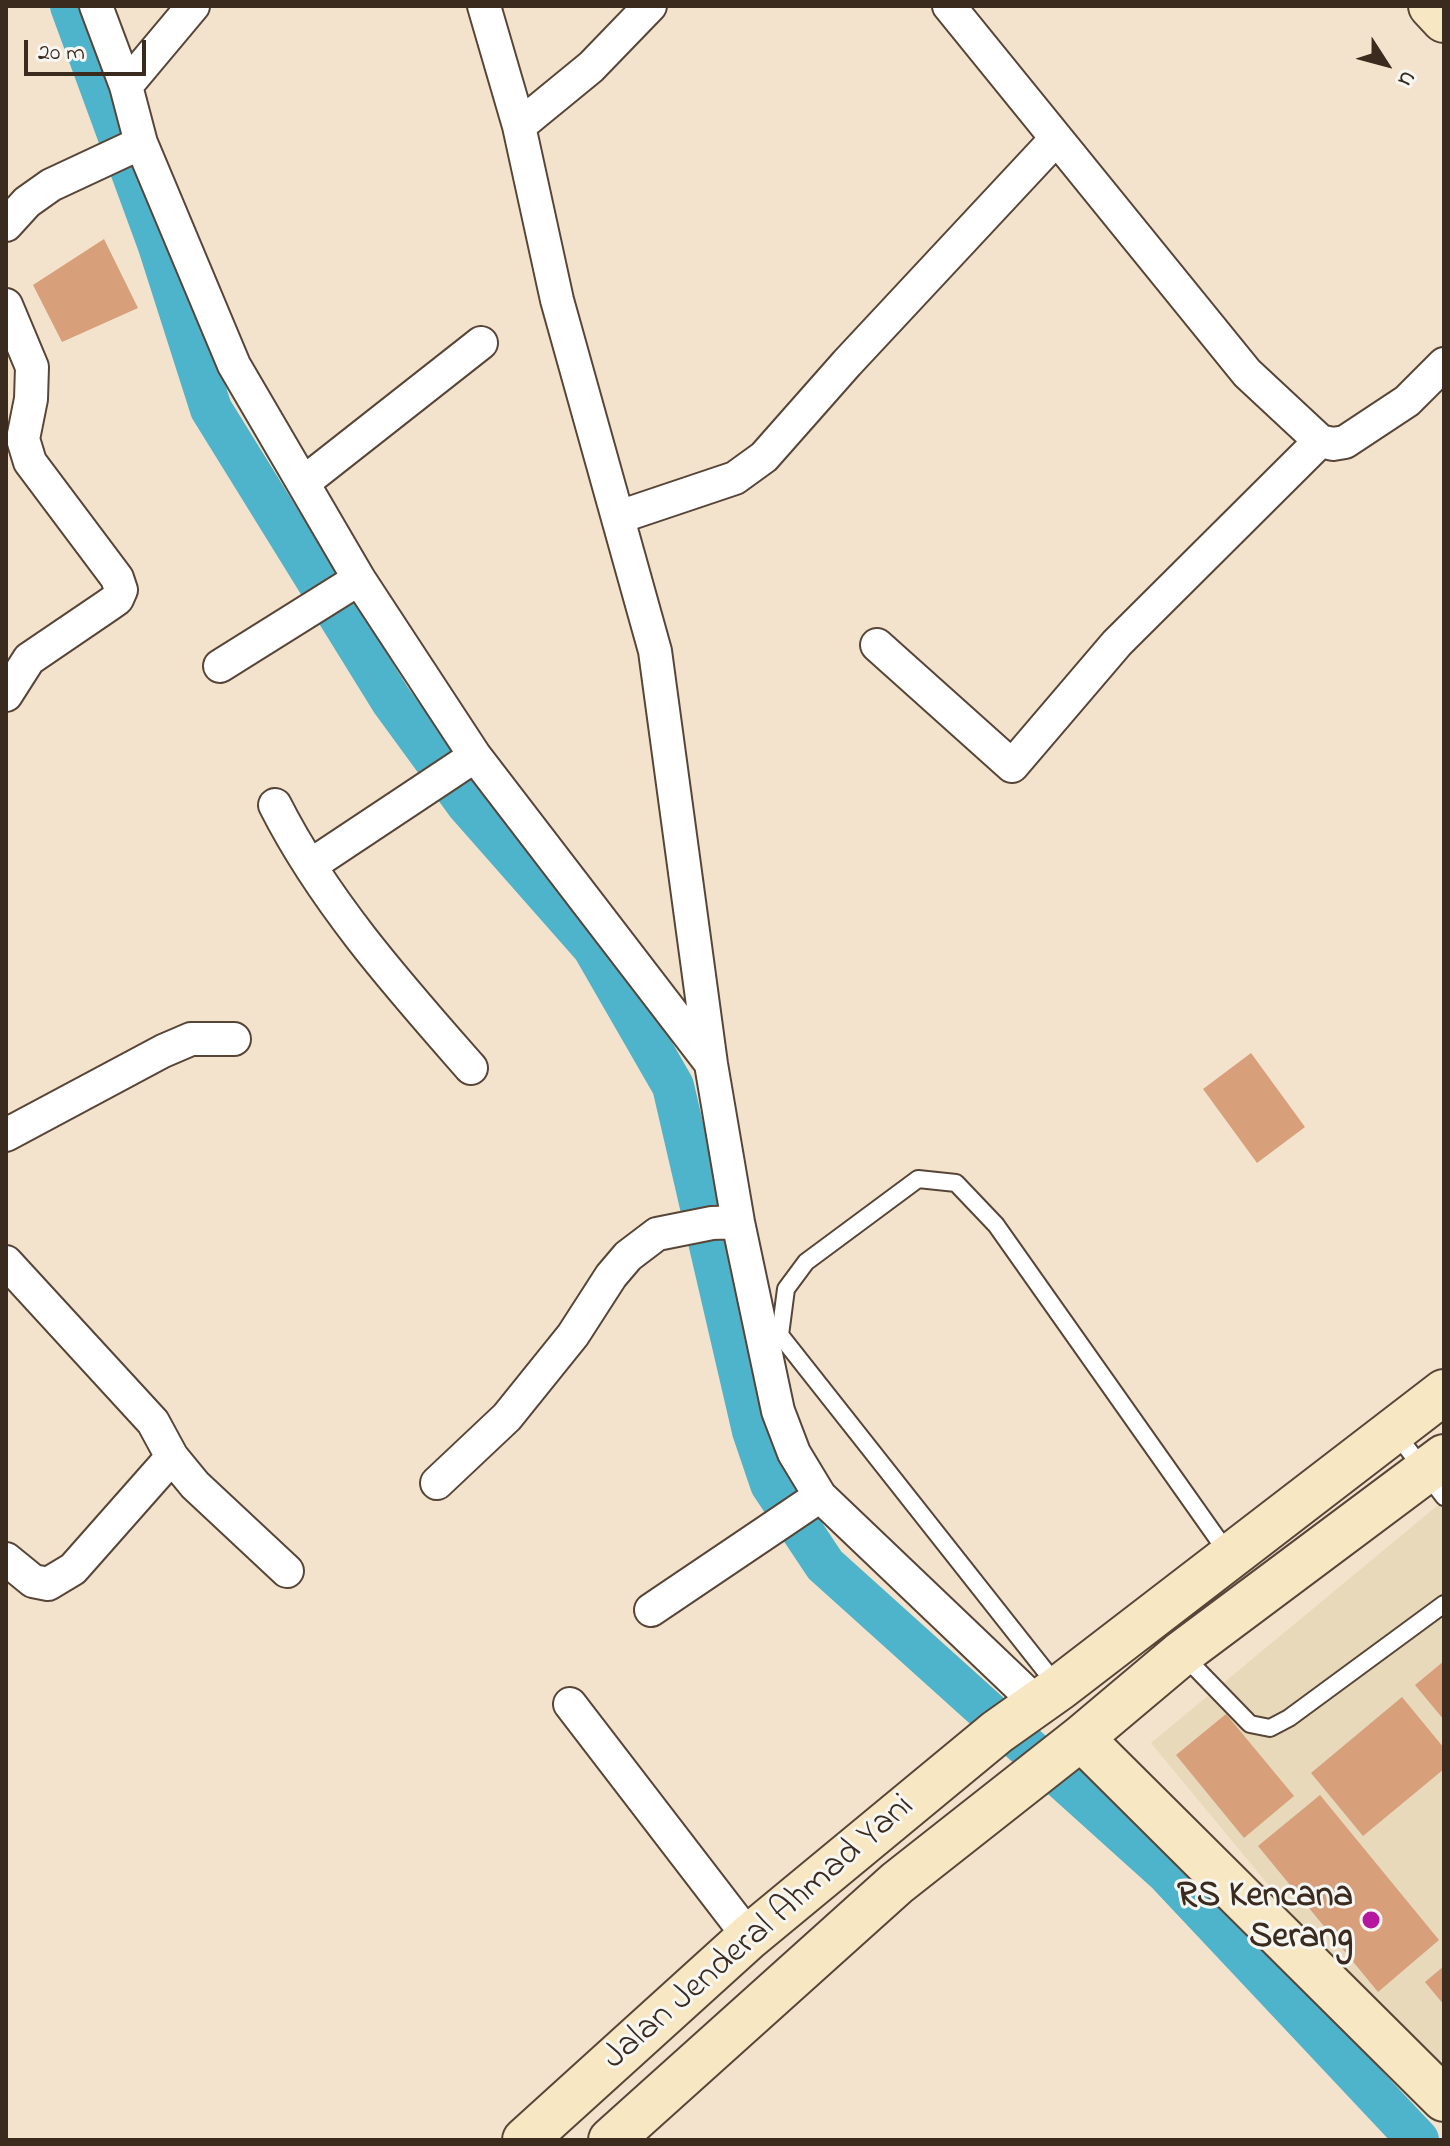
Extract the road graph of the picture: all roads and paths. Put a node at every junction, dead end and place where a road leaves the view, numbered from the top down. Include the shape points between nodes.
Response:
1 (96, 6) edge
2 (193, 6) edge
3 (484, 6) edge
4 (650, 6) edge
5 (949, 6) edge
6 (1431, 6) edge
7 (1444, 20) edge
8 (126, 86) junction
9 (519, 126) junction
10 (1056, 139) junction
11 (136, 145) junction
12 (6, 225) edge
13 (6, 305) edge
14 (481, 343) dead end
15 (1444, 364) edge
16 (1320, 441) junction
17 (303, 483) junction
18 (619, 517) junction
19 (341, 591) junction
20 (877, 645) dead end
21 (220, 666) dead end
22 (6, 695) edge
23 (456, 768) junction
24 (275, 805) dead end
25 (311, 865) junction
26 (234, 1039) dead end
27 (711, 1064) junction
28 (471, 1068) dead end
29 (6, 1135) edge
30 (725, 1223) junction
31 (6, 1262) edge
32 (1444, 1392) edge
33 (1394, 1431) junction
34 (172, 1457) junction
35 (1437, 1475) edge
36 (437, 1483) dead end
37 (812, 1500) junction
38 (1229, 1555) junction
39 (6, 1559) edge
40 (287, 1571) dead end
41 (1444, 1604) edge
42 (651, 1610) dead end
43 (1182, 1653) junction
44 (570, 1704) dead end
45 (1030, 1708) junction
46 (1075, 1743) junction
47 (749, 1937) junction
48 (1444, 2099) edge
49 (525, 2140) edge
50 (611, 2140) edge

1 - 8 street
2 - 8 street
3 - 9 street
4 - 9 street via 591,67
5 - 10 street
6 - 7 main road
8 - 11 street
9 - 18 street via 557,300
10 - 16 street via 1247,373
10 - 18 street via 764,457 735,478
11 - 12 street via 72,174 27,202
11 - 17 street via 234,365
13 - 22 street via 32,367 23,439 30,462 121,590 117,599 29,659
14 - 17 street
15 - 16 street via 1407,401 1345,442
16 - 20 street via 1117,643 1012,766
17 - 19 street
18 - 27 street via 655,651
19 - 21 street
19 - 23 street
23 - 25 street
23 - 27 street
24 - 25 street
25 - 28 street via 398,985
26 - 29 street via 191,1039
27 - 30 street
30 - 36 street via 657,1234 628,1256 507,1417
30 - 37 street via 778,1411
31 - 34 street via 153,1422
32 - 33 main road, Jalan Jenderal Ahmad Yani
33 - 35 lane
33 - 38 main road, Jalan Jenderal Ahmad Yani
34 - 39 street via 73,1569 60,1577 48,1584 33,1581
34 - 40 street
35 - 43 main road
37 - 42 street
37 - 45 street
38 - 45 main road, Jalan Jenderal Ahmad Yani
38 - 45 lane via 996,1225 956,1183 918,1179 806,1262 786,1289 780,1335
41 - 43 lane via 1270,1728 1250,1724
43 - 46 main road
44 - 47 street
45 - 47 main road, Jalan Jenderal Ahmad Yani
46 - 48 main road
46 - 50 main road, Jalan Jenderal Ahmad Yani via 897,1883
47 - 49 main road, Jalan Jenderal Ahmad Yani

